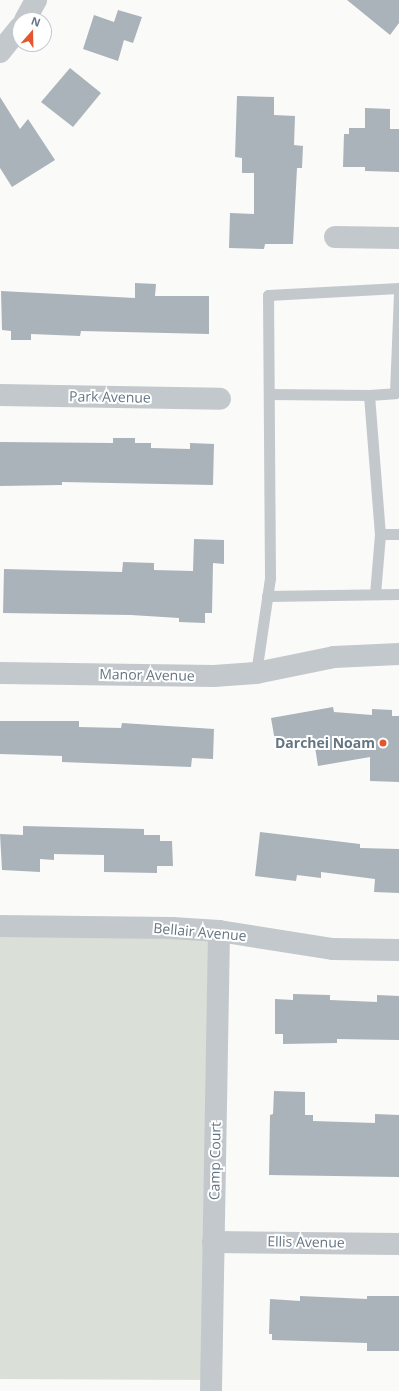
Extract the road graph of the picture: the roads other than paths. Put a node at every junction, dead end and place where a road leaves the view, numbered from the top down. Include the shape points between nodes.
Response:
1 (36, 0) edge
2 (29, 12) edge
3 (12, 37) edge
4 (0, 52) edge
5 (335, 237) dead end
6 (399, 238) edge
7 (399, 288) edge
8 (399, 294) edge
9 (269, 394) junction
10 (0, 395) edge
11 (369, 396) junction
12 (220, 399) dead end
13 (380, 534) junction
14 (399, 534) edge
15 (375, 594) junction
16 (399, 594) edge
17 (267, 596) junction
18 (399, 654) edge
19 (0, 672) edge
20 (256, 673) junction
21 (0, 926) edge
22 (218, 931) junction
23 (399, 950) edge
24 (213, 1242) junction
25 (399, 1244) edge
26 (211, 1391) edge

1 - 2 street
3 - 4 street
5 - 6 street
7 - 9 lane via 268,294
8 - 11 lane via 395,393
9 - 11 lane
9 - 17 lane via 270,578
10 - 12 street, Park Avenue
11 - 13 lane
13 - 14 lane
13 - 15 lane
15 - 16 lane
15 - 17 lane
17 - 20 lane
18 - 20 street, Manor Avenue via 334,657
19 - 20 street, Manor Avenue via 214,676
21 - 22 street, Bellair Avenue
22 - 23 street, Bellair Avenue via 333,949
22 - 24 street, Camp Court
24 - 25 street, Ellis Avenue
24 - 26 street, Camp Court

